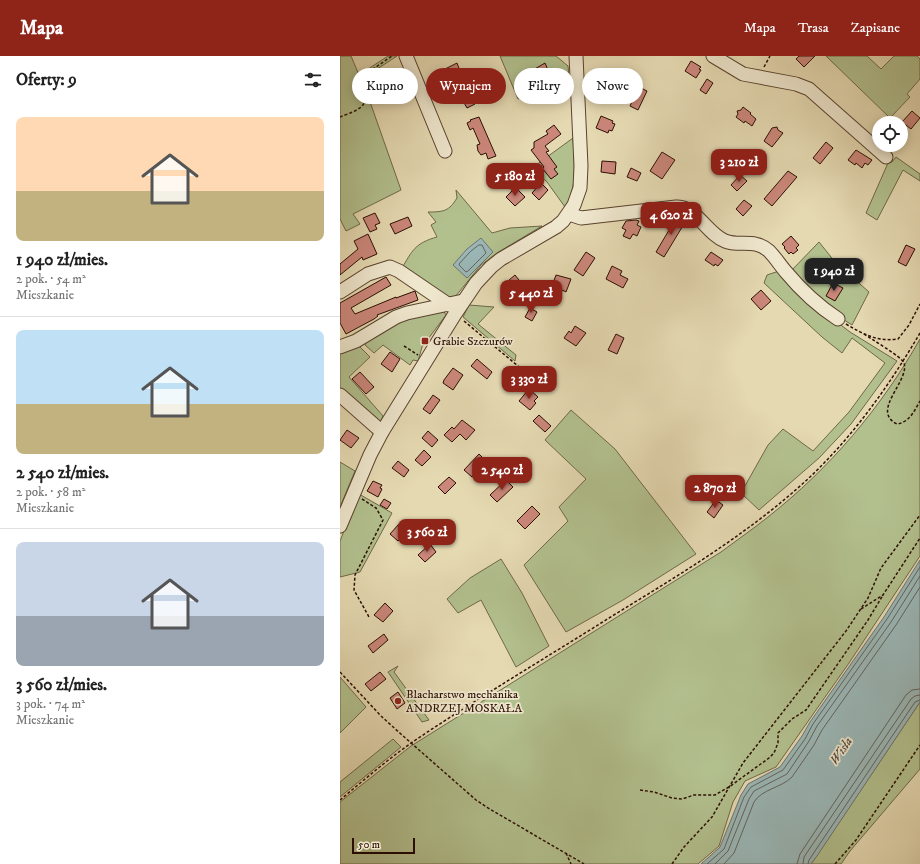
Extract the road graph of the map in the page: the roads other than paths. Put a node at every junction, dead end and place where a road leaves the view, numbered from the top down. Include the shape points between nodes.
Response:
1 (406, 56) edge
2 (576, 56) edge
3 (713, 56) edge
4 (445, 151) dead end
5 (886, 157) dead end
6 (569, 214) junction
7 (340, 292) edge
8 (452, 309) junction
9 (838, 319) road end
10 (340, 347) edge
11 (340, 395) edge
12 (382, 432) junction
13 (340, 526) edge

1 - 4 street
2 - 6 street via 581,181 578,196
3 - 5 street via 743,74 809,89
6 - 8 street via 551,231 512,252 492,267
6 - 9 street via 581,218 686,208 710,231 725,241 757,244 768,250 803,291
7 - 8 street via 368,274 390,267
8 - 10 street via 407,313
8 - 12 street
11 - 12 street
12 - 13 street

